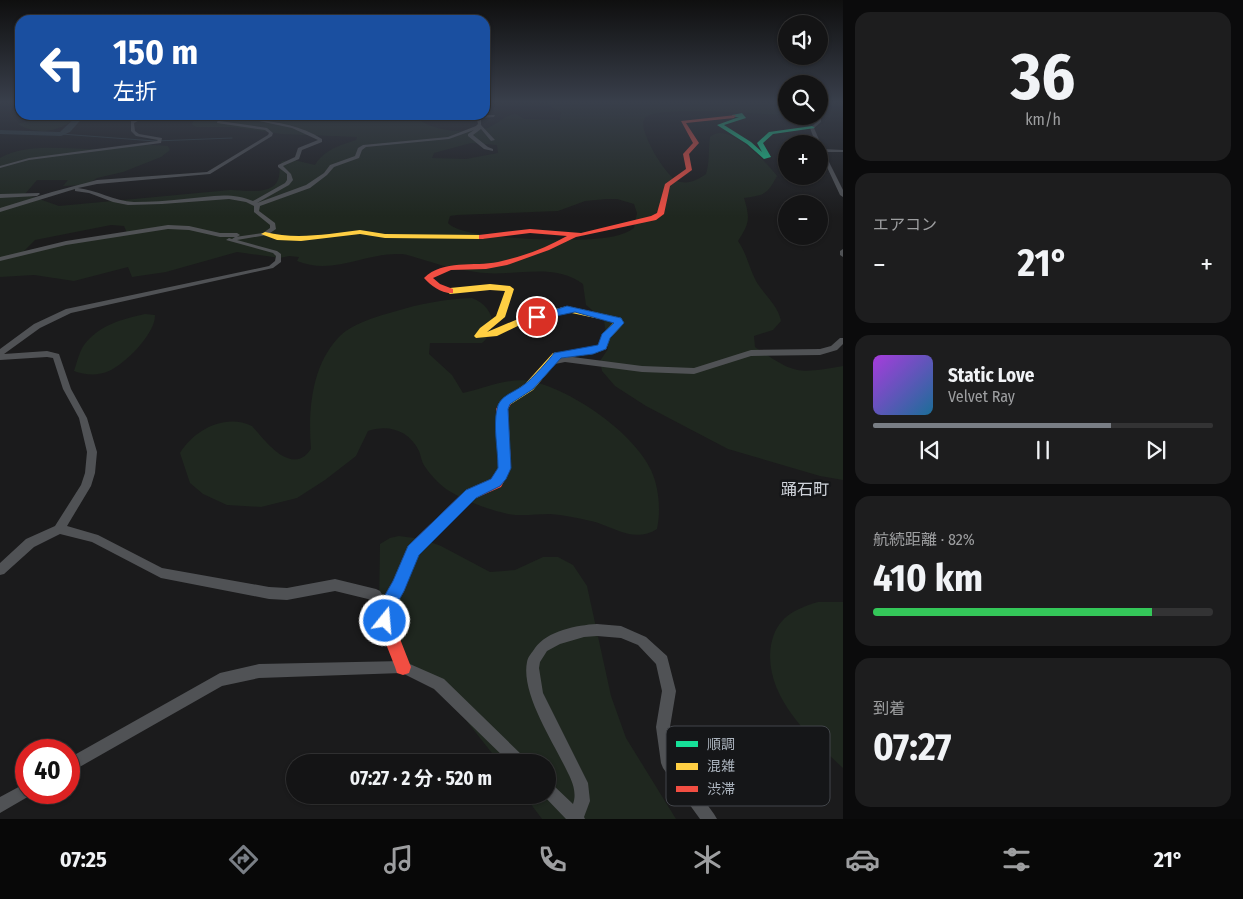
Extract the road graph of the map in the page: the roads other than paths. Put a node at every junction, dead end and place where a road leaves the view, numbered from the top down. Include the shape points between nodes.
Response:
1 (160, 140) edge
2 (263, 140) edge
3 (320, 140) edge
4 (419, 140) edge
5 (477, 140) edge
6 (489, 140) edge
7 (694, 140) edge
8 (745, 140) edge
9 (762, 140) edge
10 (482, 144) junction
11 (828, 148) edge
12 (491, 150) dead end
13 (843, 151) edge
14 (828, 163) edge
15 (0, 167) edge
16 (55, 192) junction
17 (843, 195) edge
18 (0, 196) edge
19 (255, 204) junction
20 (0, 210) edge
21 (262, 235) junction
22 (574, 235) junction
23 (843, 251) edge
24 (843, 255) edge
25 (0, 259) edge
26 (843, 340) edge
27 (0, 355) edge
28 (555, 361) junction
29 (59, 529) junction
30 (0, 570) edge
31 (385, 609) junction
32 (403, 667) junction
33 (666, 749) edge
34 (511, 754) edge
35 (80, 760) edge
36 (15, 796) edge
37 (556, 798) edge
38 (0, 805) edge
39 (699, 806) edge
40 (576, 818) edge
41 (709, 819) edge

1 - 15 street via 29,159
2 - 16 street via 208,173 103,181
3 - 19 street via 300,148 297,158 280,166 289,174 290,180
4 - 19 street via 366,146 360,149 357,157 332,166 324,178 287,195
5 - 10 street
6 - 10 street
7 - 22 street via 696,143 686,154 688,170 674,177 666,187 660,214 596,233
8 - 9 street via 768,157 760,143
10 - 12 street
11 - 13 street
14 - 17 street
16 - 18 street
16 - 19 street via 86,190 121,203 183,201 215,196
16 - 20 street
19 - 21 street via 259,215 273,224 274,229
21 - 22 street via 301,239 360,232 385,236 478,238 530,231
21 - 25 street via 220,235 177,226 66,243
21 - 27 street via 229,240 276,252 279,254 276,265 69,311 37,326
22 - 28 street via 562,243 495,265 454,267 436,271 428,278 435,285 456,291 494,286 510,289 500,318 479,336 567,309 618,320 602,347 557,355
23 - 24 street
26 - 28 street via 834,348 820,352 751,353 694,371 642,369 565,359
27 - 29 street via 56,356 67,389 83,418 92,452 90,473 86,486
28 - 31 street via 530,387 505,402 502,409 505,468 502,476 471,494 413,551 399,586
29 - 30 street via 30,543
29 - 31 street via 94,538 161,573 269,593 287,594 344,586 376,595
31 - 32 street via 385,621
32 - 34 street via 439,684
32 - 35 street via 259,672 220,680
33 - 40 street via 663,727 669,691 662,662 642,641 621,632 584,630 543,647 533,668 536,694 581,783 582,802
36 - 38 street
37 - 40 street
39 - 41 street

